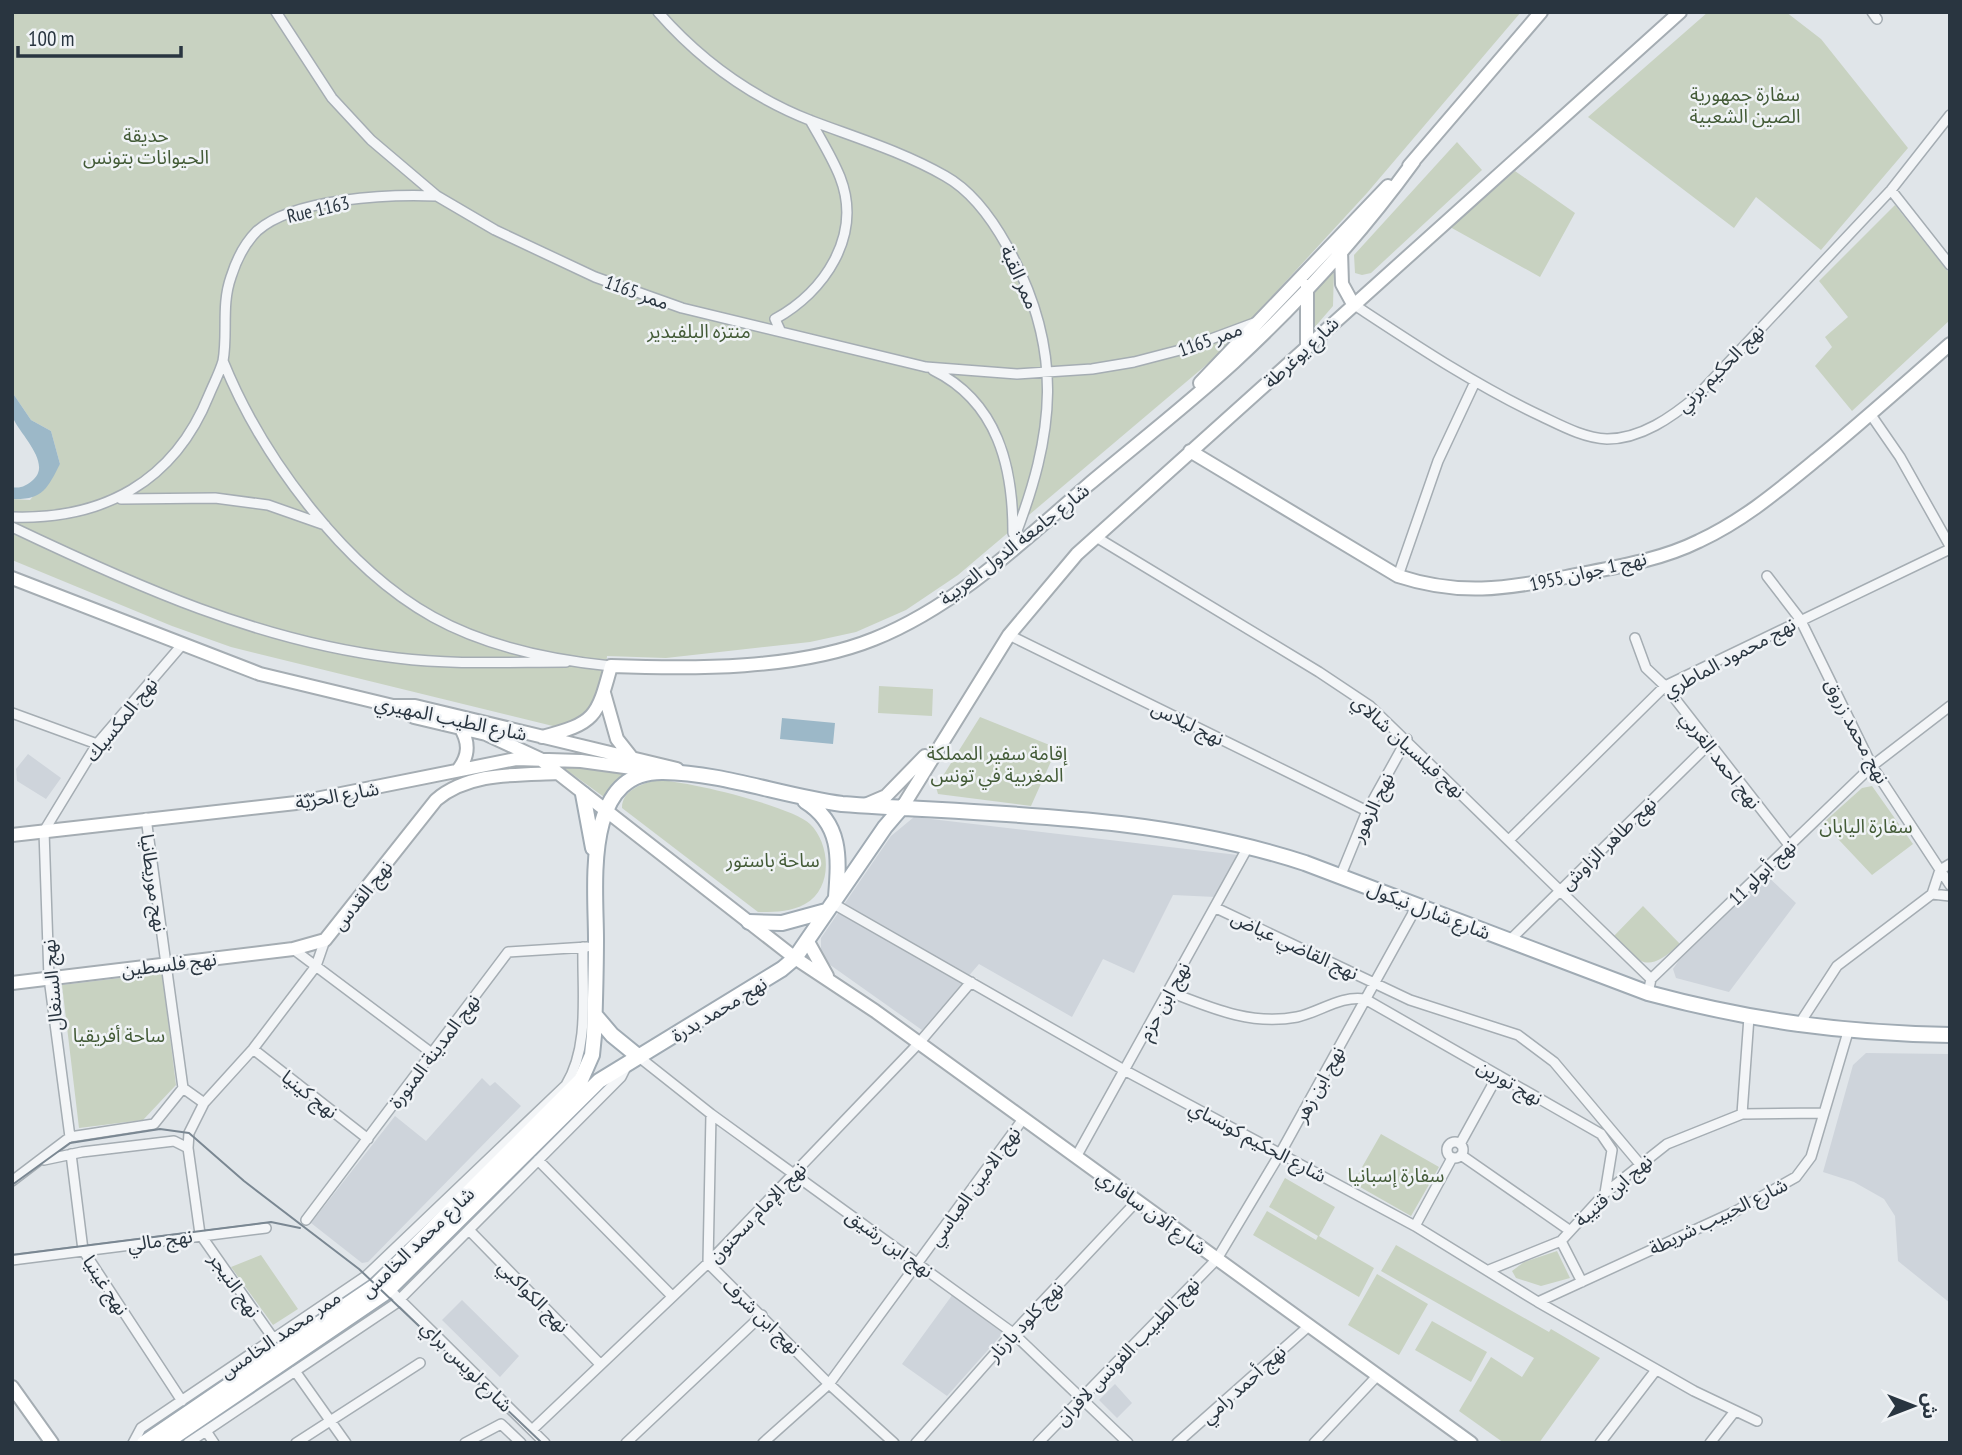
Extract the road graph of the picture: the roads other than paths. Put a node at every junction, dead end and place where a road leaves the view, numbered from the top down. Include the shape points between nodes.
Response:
1 (276, 12) edge
2 (658, 12) edge
3 (1541, 12) edge
4 (1680, 12) edge
5 (1950, 114) edge
6 (810, 120) junction
7 (1414, 161) junction
8 (1891, 190) junction
9 (437, 196) junction
10 (1341, 236) junction
11 (1341, 252) junction
12 (1950, 265) edge
13 (1309, 269) junction
14 (1307, 291) junction
15 (1353, 304) junction
16 (1256, 322) junction
17 (780, 330) junction
18 (1950, 344) edge
19 (1307, 348) junction
20 (223, 361) junction
21 (926, 367) junction
22 (1049, 373) junction
23 (1475, 382) junction
24 (1177, 409) junction
25 (1871, 415) junction
26 (1190, 451) junction
27 (121, 499) junction
28 (12, 517) edge
29 (328, 526) junction
30 (12, 527) edge
31 (1096, 537) junction
32 (1011, 546) junction
33 (1950, 547) edge
34 (1398, 576) junction
35 (1767, 576) dead end
36 (12, 578) edge
37 (1800, 619) junction
38 (1009, 635) junction
39 (1635, 638) dead end
40 (181, 646) junction
41 (566, 662) junction
42 (611, 666) junction
43 (1665, 686) junction
44 (604, 693) junction
45 (1950, 705) edge
46 (393, 706) junction
47 (12, 713) edge
48 (954, 721) junction
49 (460, 727) junction
50 (542, 737) junction
51 (1407, 739) junction
52 (97, 744) junction
53 (1708, 745) junction
54 (633, 758) junction
55 (540, 759) junction
56 (1872, 766) junction
57 (458, 770) junction
58 (661, 772) junction
59 (558, 773) junction
60 (701, 775) junction
61 (422, 779) junction
62 (583, 794) junction
63 (801, 798) junction
64 (436, 800) junction
65 (864, 805) junction
66 (903, 806) junction
67 (1367, 811) junction
68 (605, 812) junction
69 (146, 818) junction
70 (44, 831) junction
71 (12, 835) edge
72 (1509, 840) junction
73 (1249, 845) junction
74 (1789, 845) junction
75 (1950, 864) edge
76 (596, 866) junction
77 (1940, 870) junction
78 (1340, 877) junction
79 (1950, 885) edge
80 (1559, 891) junction
81 (1932, 894) junction
82 (1950, 896) edge
83 (831, 904) junction
84 (1417, 906) junction
85 (1216, 908) junction
86 (750, 922) junction
87 (325, 940) junction
88 (807, 940) junction
89 (1509, 941) junction
90 (589, 947) junction
91 (293, 949) junction
92 (795, 958) junction
93 (166, 965) junction
94 (316, 966) junction
95 (49, 978) junction
96 (832, 982) junction
97 (971, 982) junction
98 (12, 983) edge
99 (1375, 983) junction
100 (1650, 986) junction
101 (1170, 992) junction
102 (1365, 999) junction
103 (595, 1015) junction
104 (1749, 1017) junction
105 (1798, 1026) junction
106 (1848, 1032) junction
107 (1950, 1035) edge
108 (919, 1043) junction
109 (253, 1049) junction
110 (432, 1054) junction
111 (634, 1060) junction
112 (1124, 1070) junction
113 (1498, 1075) junction
114 (183, 1088) junction
115 (204, 1103) junction
116 (1824, 1113) junction
117 (711, 1114) junction
118 (1742, 1114) junction
119 (1023, 1119) junction
120 (191, 1127) junction
121 (1604, 1131) junction
122 (69, 1137) junction
123 (368, 1139) junction
124 (170, 1142) junction
125 (1460, 1144) junction
126 (188, 1148) junction
127 (1281, 1152) junction
128 (71, 1154) junction
129 (1076, 1157) junction
130 (1457, 1157) junction
131 (538, 1160) junction
132 (1639, 1163) junction
133 (33, 1165) junction
134 (793, 1174) junction
135 (12, 1181) edge
136 (1605, 1193) junction
137 (1138, 1201) junction
138 (306, 1220) dead end
139 (1415, 1226) junction
140 (266, 1228) dead end
141 (469, 1230) junction
142 (1569, 1230) junction
143 (200, 1234) junction
144 (1561, 1241) junction
145 (83, 1250) junction
146 (1217, 1259) junction
147 (12, 1260) edge
148 (708, 1263) junction
149 (918, 1263) junction
150 (1489, 1270) junction
151 (1582, 1282) junction
152 (394, 1294) junction
153 (670, 1296) junction
154 (1538, 1302) junction
155 (762, 1315) junction
156 (1310, 1325) junction
157 (1013, 1333) junction
158 (273, 1338) junction
159 (420, 1363) dead end
160 (599, 1363) junction
161 (1656, 1370) junction
162 (295, 1371) junction
163 (1378, 1375) junction
164 (829, 1384) junction
165 (12, 1387) edge
166 (1083, 1396) junction
167 (182, 1401) junction
168 (1735, 1411) junction
169 (1757, 1420) dead end
170 (330, 1421) junction
171 (532, 1430) junction
172 (205, 1431) junction
173 (52, 1443) edge
174 (133, 1443) edge
175 (144, 1443) edge
176 (164, 1443) edge
177 (188, 1443) edge
178 (214, 1443) edge
179 (296, 1443) edge
180 (346, 1443) edge
181 (465, 1443) edge
182 (522, 1443) edge
183 (545, 1443) edge
184 (626, 1443) edge
185 (763, 1443) edge
186 (894, 1443) edge
187 (916, 1443) edge
188 (1038, 1443) edge
189 (1129, 1443) edge
190 (1177, 1443) edge
191 (1314, 1443) edge
192 (1471, 1443) edge
193 (1600, 1443) edge
194 (1710, 1443) edge

1 - 9 street, ممر 1165 via 332,98 371,141
2 - 6 street, ممر القبة via 695,50 735,81
3 - 7 main road, شارع جامعة الدول العربية
4 - 15 main road, شارع يوغرطة
5 - 8 street, نهج الحكيم برني
6 - 17 street via 840,177 845,194 844,233 825,279 798,306 775,320
6 - 22 street, ممر القبة via 912,159 971,197 995,225 1023,278 1039,323
7 - 10 main road, شارع جامعة الدول العربية
7 - 11 main road, شارع جامعة الدول العربية
8 - 12 street
8 - 23 street, نهج الحكيم برني via 1697,396 1661,423 1627,436 1584,435
9 - 17 street, ممر 1165 via 495,230 595,277 682,308
9 - 20 street, Rue 1163 via 336,203 288,214 257,232 239,258 229,286 223,314
10 - 11 main road
10 - 13 main road, شارع جامعة الدول العربية
11 - 14 main road, شارع جامعة الدول العربية
11 - 15 main road via 1342,284
13 - 14 main road
13 - 16 main road, شارع جامعة الدول العربية
14 - 19 main road
14 - 24 main road, شارع جامعة الدول العربية via 1233,363
15 - 19 main road, شارع يوغرطة
15 - 23 street, نهج الحكيم برني
16 - 22 street, ممر 1165 via 1148,359
16 - 24 main road, شارع جامعة الدول العربية
17 - 21 street, ممر 1165
18 - 25 main road, نهج 1 جوان 1955
19 - 26 main road, شارع يوغرطة
20 - 27 street via 191,433 160,468
20 - 29 street via 263,440
21 - 22 street, ممر 1165
21 - 32 street via 966,392 995,433 1012,486
22 - 32 street, ممر القبة via 1042,442
23 - 34 street via 1438,461
24 - 32 main road, شارع جامعة الدول العربية
25 - 33 street via 1926,500
25 - 34 main road, نهج 1 جوان 1955 via 1757,509 1697,543 1624,565 1514,587 1460,591
26 - 31 main road, شارع يوغرطة
26 - 34 main road, نهج 1 جوان 1955
27 - 28 street via 65,515
27 - 29 street via 215,498 268,505
29 - 41 street via 384,583 433,618 496,643
30 - 41 street via 127,582 284,637 398,659
31 - 38 main road, شارع يوغرطة via 1052,580
31 - 51 street, نهج فيلسيان شالاي via 1319,672 1370,706
32 - 42 main road, شارع جامعة الدول العربية via 947,599 906,624 840,649 712,666
33 - 37 street, نهج محمود الماطري
35 - 37 street, نهج محمد زروق
36 - 40 main road, شارع الطيب المهيري
37 - 43 street, نهج محمود الماطري
37 - 56 street, نهج محمد زروق
38 - 48 main road, شارع يوغرطة
38 - 67 street, نهج ليلاس
39 - 43 street, نهج احمد الغربي via 1646,668
40 - 46 main road, شارع الطيب المهيري via 260,674
40 - 52 street, نهج المكسيك
41 - 42 street
42 - 44 main road
43 - 53 street, نهج احمد الغربي
43 - 72 street, نهج محمود الماطري
44 - 50 main road via 597,710 583,724
44 - 54 main road via 617,739
45 - 56 street, نهج أبولو 11
46 - 49 main road via 414,717
46 - 50 main road, شارع الطيب المهيري via 415,706
47 - 52 street
48 - 65 main road, شارع يوغرطة via 896,788
48 - 66 main road, شارع يوغرطة
49 - 55 main road via 507,742
49 - 57 main road via 467,754
50 - 54 main road, شارع الطيب المهيري
51 - 67 street, نهج الزهور
51 - 72 street, نهج فيلسيان شالاي
52 - 70 street, نهج المكسيك
53 - 74 street, نهج احمد الغربي
53 - 80 street, نهج طاهر الزاوش
54 - 60 main road, شارع الطيب المهيري
55 - 57 main road, شارع الحرّيّة
55 - 58 main road, شارع الحرّيّة
55 - 59 main road, شارع آلان سافاري
56 - 74 street, نهج أبولو 11
56 - 77 street, نهج محمد زروق
57 - 61 main road, شارع الحرّيّة
58 - 60 main road
58 - 68 main road via 639,774 626,781
59 - 62 main road, شارع آلان سافاري
59 - 64 main road, نهج القدس via 468,782
60 - 63 main road, شارع الطيب المهيري
61 - 64 main road via 434,789
61 - 69 main road, شارع الحرّيّة via 296,803
62 - 68 main road, شارع آلان سافاري
62 - 76 main road
63 - 65 main road, شارع الطيب المهيري
63 - 83 main road via 830,824 837,839
64 - 87 main road, نهج القدس
65 - 66 main road, شارع الطيب المهيري
66 - 73 main road, شارع شارل نيكول via 1098,820
66 - 83 main road, نهج محمد بدرة
67 - 78 street, نهج الزهور
68 - 76 main road
68 - 86 main road, شارع آلان سافاري
69 - 70 main road, شارع الحرّيّة
69 - 93 street, نهج موريطانيا
70 - 71 main road, شارع الحرّيّة
70 - 95 street, نهج السنغال
72 - 80 street, نهج فيلسيان شالاي
73 - 78 main road, شارع شارل نيكول
73 - 85 street, نهج ابن حزم
74 - 100 street, نهج أبولو 11
75 - 77 street
76 - 90 main road, شارع محمد الخامس
77 - 79 street, نهج محمد زروق
77 - 81 street
78 - 84 main road, شارع شارل نيكول
80 - 89 street, نهج طاهر الزاوش
80 - 100 street, نهج فيلسيان شالاي
81 - 82 street
81 - 105 street via 1837,966
83 - 86 main road via 782,923
83 - 88 main road, نهج محمد بدرة
83 - 97 street, شارع الحكيم كونساي
84 - 89 main road, شارع شارل نيكول
84 - 99 street, نهج ابن زهر
85 - 99 street, نهج القاضي عياض
85 - 101 street, نهج ابن حزم
86 - 92 main road, شارع آلان سافاري
87 - 91 main road, نهج فلسطين
87 - 94 street, نهج القدس
88 - 92 main road, نهج محمد بدرة
88 - 96 main road
89 - 100 main road, شارع شارل نيكول
90 - 103 main road, شارع محمد الخامس
90 - 110 street, نهج المدينة المنورة via 508,952
90 - 158 street, ممر محمد الخامس via 579,1056 566,1085 366,1276
91 - 93 main road, نهج فلسطين
91 - 94 street
92 - 96 main road, شارع آلان سافاري
92 - 111 main road, نهج محمد بدرة via 766,981
93 - 95 main road, نهج فلسطين
93 - 114 street, نهج موريطانيا
94 - 109 street, نهج القدس
94 - 110 street
95 - 98 main road, نهج فلسطين
95 - 122 street, نهج السنغال
96 - 108 main road, شارع آلان سافاري
97 - 108 street, نهج الإمام سحنون
97 - 112 street, شارع الحكيم كونساي
99 - 102 street, نهج ابن زهر
99 - 121 street, نهج تورين via 1438,1011 1518,1035 1554,1062
100 - 104 main road, شارع شارل نيكول
101 - 102 street via 1234,1016 1258,1019 1298,1017 1344,1000
101 - 112 street, نهج ابن حزم
102 - 113 street, نهج تورين
102 - 127 street, نهج ابن زهر
103 - 111 main road
103 - 175 main road, شارع محمد الخامس via 592,1055 581,1080 376,1285
104 - 105 main road, شارع شارل نيكول
104 - 118 street
105 - 106 main road, شارع شارل نيكول
106 - 107 main road, شارع شارل نيكول
106 - 116 street, شارع الحبيب شريطة
108 - 119 main road, شارع آلان سافاري
108 - 134 street, نهج الإمام سحنون
109 - 115 street, نهج القدس
109 - 123 street, نهج كينيا
110 - 123 street, نهج المدينة المنورة
111 - 117 street, نهج ابن رشيق
111 - 131 street, ممر محمد الخامس
111 - 152 main road, شارع محمد الخامس via 592,1087
112 - 127 street, شارع الحكيم كونساي
112 - 129 street, نهج ابن حزم
113 - 121 street, نهج تورين
113 - 125 street
114 - 115 street
114 - 122 street via 154,1124
115 - 120 street, نهج القدس
116 - 118 street, نهج ابن قتيبة
116 - 151 street, شارع الحبيب شريطة via 1811,1157 1796,1177
117 - 134 street, نهج ابن رشيق
117 - 148 street, نهج ابن شرف
118 - 132 street, نهج ابن قتيبة via 1667,1144
119 - 129 main road, شارع آلان سافاري
119 - 149 street, نهج الامين العباسي
120 - 124 street
120 - 126 street, نهج النيجر
121 - 132 street, نهج تورين
121 - 136 street, نهج تورين via 1612,1150
122 - 133 street
123 - 138 street, نهج المدينة المنورة
124 - 126 street
124 - 128 street
125 - 130 street via 1463,1148
125 - 130 street via 1447,1146 1448,1155
126 - 143 street, نهج النيجر
127 - 139 street, شارع الحكيم كونساي
127 - 146 street, نهج ابن زهر
128 - 133 street
128 - 145 street, نهج غينيا
129 - 137 main road, شارع آلان سافاري
130 - 139 street
130 - 142 street
131 - 141 street, ممر محمد الخامس
131 - 153 street
132 - 136 street, نهج ابن قتيبة
133 - 135 street
134 - 148 street, نهج الإمام سحنون
134 - 149 street, نهج ابن رشيق
136 - 142 street, نهج ابن قتيبة
137 - 146 main road, شارع آلان سافاري
137 - 157 street, نهج كلود بارنار
139 - 150 street, شارع الحكيم كونساي
140 - 143 street, نهج مالي
141 - 152 street, ممر محمد الخامس
141 - 160 street, نهج الكواكبي
142 - 144 street, نهج ابن قتيبة
143 - 145 street, نهج مالي
143 - 158 street, نهج النيجر
144 - 150 street, نهج ابن قتيبة
144 - 151 street
145 - 147 street, نهج مالي
145 - 167 street, نهج غينيا
146 - 156 main road, شارع آلان سافاري
146 - 166 street, نهج الطبيب الفونس لافران
148 - 153 street, نهج الإمام سحنون
148 - 155 street, نهج ابن شرف
149 - 157 street, نهج ابن رشيق
149 - 164 street, نهج الامين العباسي
150 - 154 street, شارع الحكيم كونساي
151 - 154 street, شارع الحبيب شريطة
152 - 162 street, ممر محمد الخامس
152 - 171 street, شارع لويس براي
152 - 176 main road, شارع محمد الخامس
153 - 160 street, نهج الإمام سحنون
154 - 161 street, شارع الحكيم كونساي
155 - 164 street, نهج ابن شرف
155 - 184 street
156 - 163 main road, شارع آلان سافاري
156 - 190 street, نهج أحمد رامي
157 - 166 street, نهج ابن رشيق
157 - 187 street, نهج كلود بارنار
158 - 167 street, ممر محمد الخامس
159 - 170 street
160 - 171 street, نهج الإمام سحنون
161 - 168 street, شارع الحكيم كونساي
161 - 193 street
162 - 170 street
162 - 172 street, ممر محمد الخامس
163 - 191 street
163 - 192 main road, شارع آلان سافاري
164 - 185 street, نهج الامين العباسي
164 - 186 street, نهج ابن شرف
165 - 173 main road
166 - 188 street, نهج الطبيب الفونس لافران
166 - 189 street, نهج ابن رشيق
167 - 174 street, ممر محمد الخامس via 141,1428
168 - 169 street, شارع الحكيم كونساي
168 - 194 street
170 - 179 street
170 - 180 street
171 - 183 street, شارع لويس براي
172 - 177 street, ممر محمد الخامس
172 - 178 street
181 - 182 street, شارع لويس براي via 501,1424

